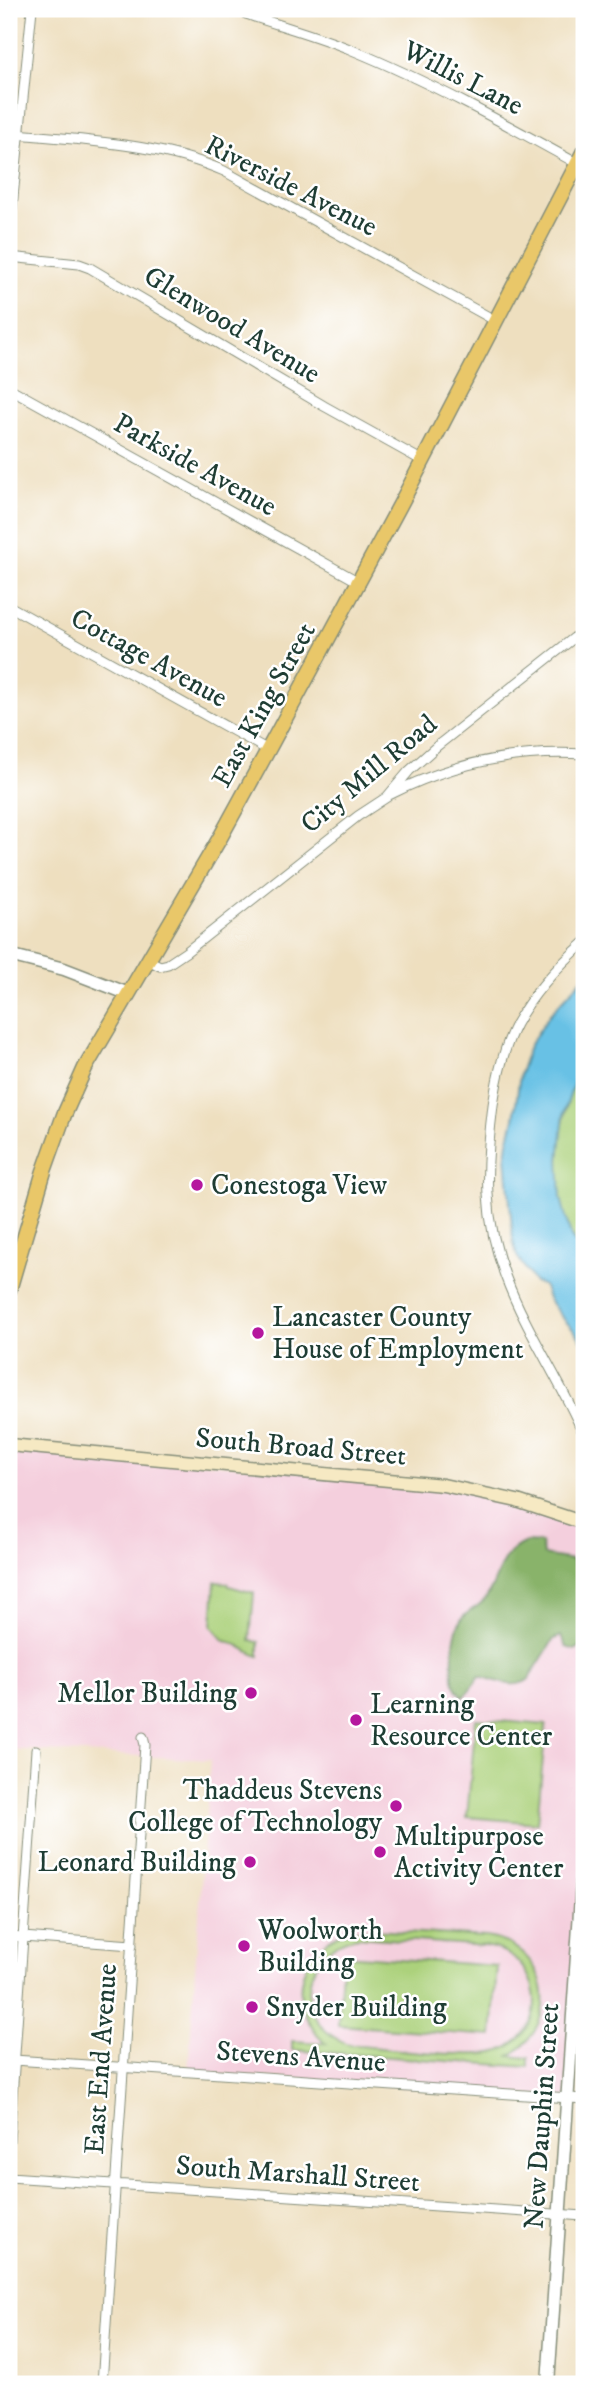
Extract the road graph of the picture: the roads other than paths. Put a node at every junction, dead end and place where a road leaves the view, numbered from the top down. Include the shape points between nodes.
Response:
1 (32, 9) edge
2 (246, 14) dead end
3 (9, 133) edge
4 (19, 134) junction
5 (581, 158) edge
6 (9, 237) edge
7 (9, 257) edge
8 (496, 321) junction
9 (9, 388) edge
10 (423, 461) junction
11 (359, 582) junction
12 (9, 606) edge
13 (584, 630) edge
14 (268, 750) junction
15 (584, 754) edge
16 (387, 797) junction
17 (584, 943) edge
18 (9, 955) edge
19 (148, 960) junction
20 (129, 994) junction
21 (9, 1290) edge
22 (584, 1435) edge
23 (9, 1445) edge
24 (584, 1523) edge
25 (143, 1737) dead end
26 (36, 1750) dead end
27 (584, 1852) edge
28 (582, 1918) edge
29 (9, 1936) edge
30 (23, 1937) junction
31 (132, 1945) junction
32 (14, 2060) junction
33 (123, 2067) junction
34 (568, 2098) junction
35 (584, 2099) edge
36 (9, 2141) edge
37 (9, 2177) edge
38 (115, 2184) junction
39 (559, 2215) junction
40 (584, 2216) edge
41 (102, 2384) edge
42 (548, 2384) edge

1 - 4 street
2 - 5 street, Willis Lane via 383,63
3 - 4 street, Riverside Avenue
4 - 6 street
4 - 8 street, Riverside Avenue via 160,151 205,163
5 - 8 main road, East King Street
7 - 10 street, Glenwood Avenue via 90,268
8 - 10 main road, East King Street
9 - 11 street, Parkside Avenue
10 - 11 main road, East King Street
11 - 14 main road, East King Street
12 - 14 street, Cottage Avenue
13 - 16 street, City Mill Road via 437,746
14 - 19 main road, East King Street
15 - 16 street via 488,759 440,772
16 - 19 street, City Mill Road via 186,952 160,966
17 - 22 street via 537,993 508,1042 495,1095 486,1168 490,1221 503,1271
18 - 20 street via 64,969
19 - 20 main road, East King Street
20 - 21 main road, East King Street via 69,1103
23 - 24 main road, South Broad Street via 443,1485 517,1501
25 - 31 street, East End Avenue
26 - 30 street
27 - 28 street, New Dauphin Street
28 - 34 street, New Dauphin Street
29 - 30 street
30 - 31 street
30 - 32 street
31 - 33 street, East End Avenue
32 - 33 street, Stevens Avenue
32 - 36 street
33 - 34 street, Stevens Avenue
33 - 38 street, East End Avenue
34 - 35 street, Stevens Avenue
34 - 39 street, New Dauphin Street
37 - 38 street, South Marshall Street
38 - 39 street, South Marshall Street
38 - 41 street, East End Avenue
39 - 40 street, South Marshall Street
39 - 42 street, New Dauphin Street

